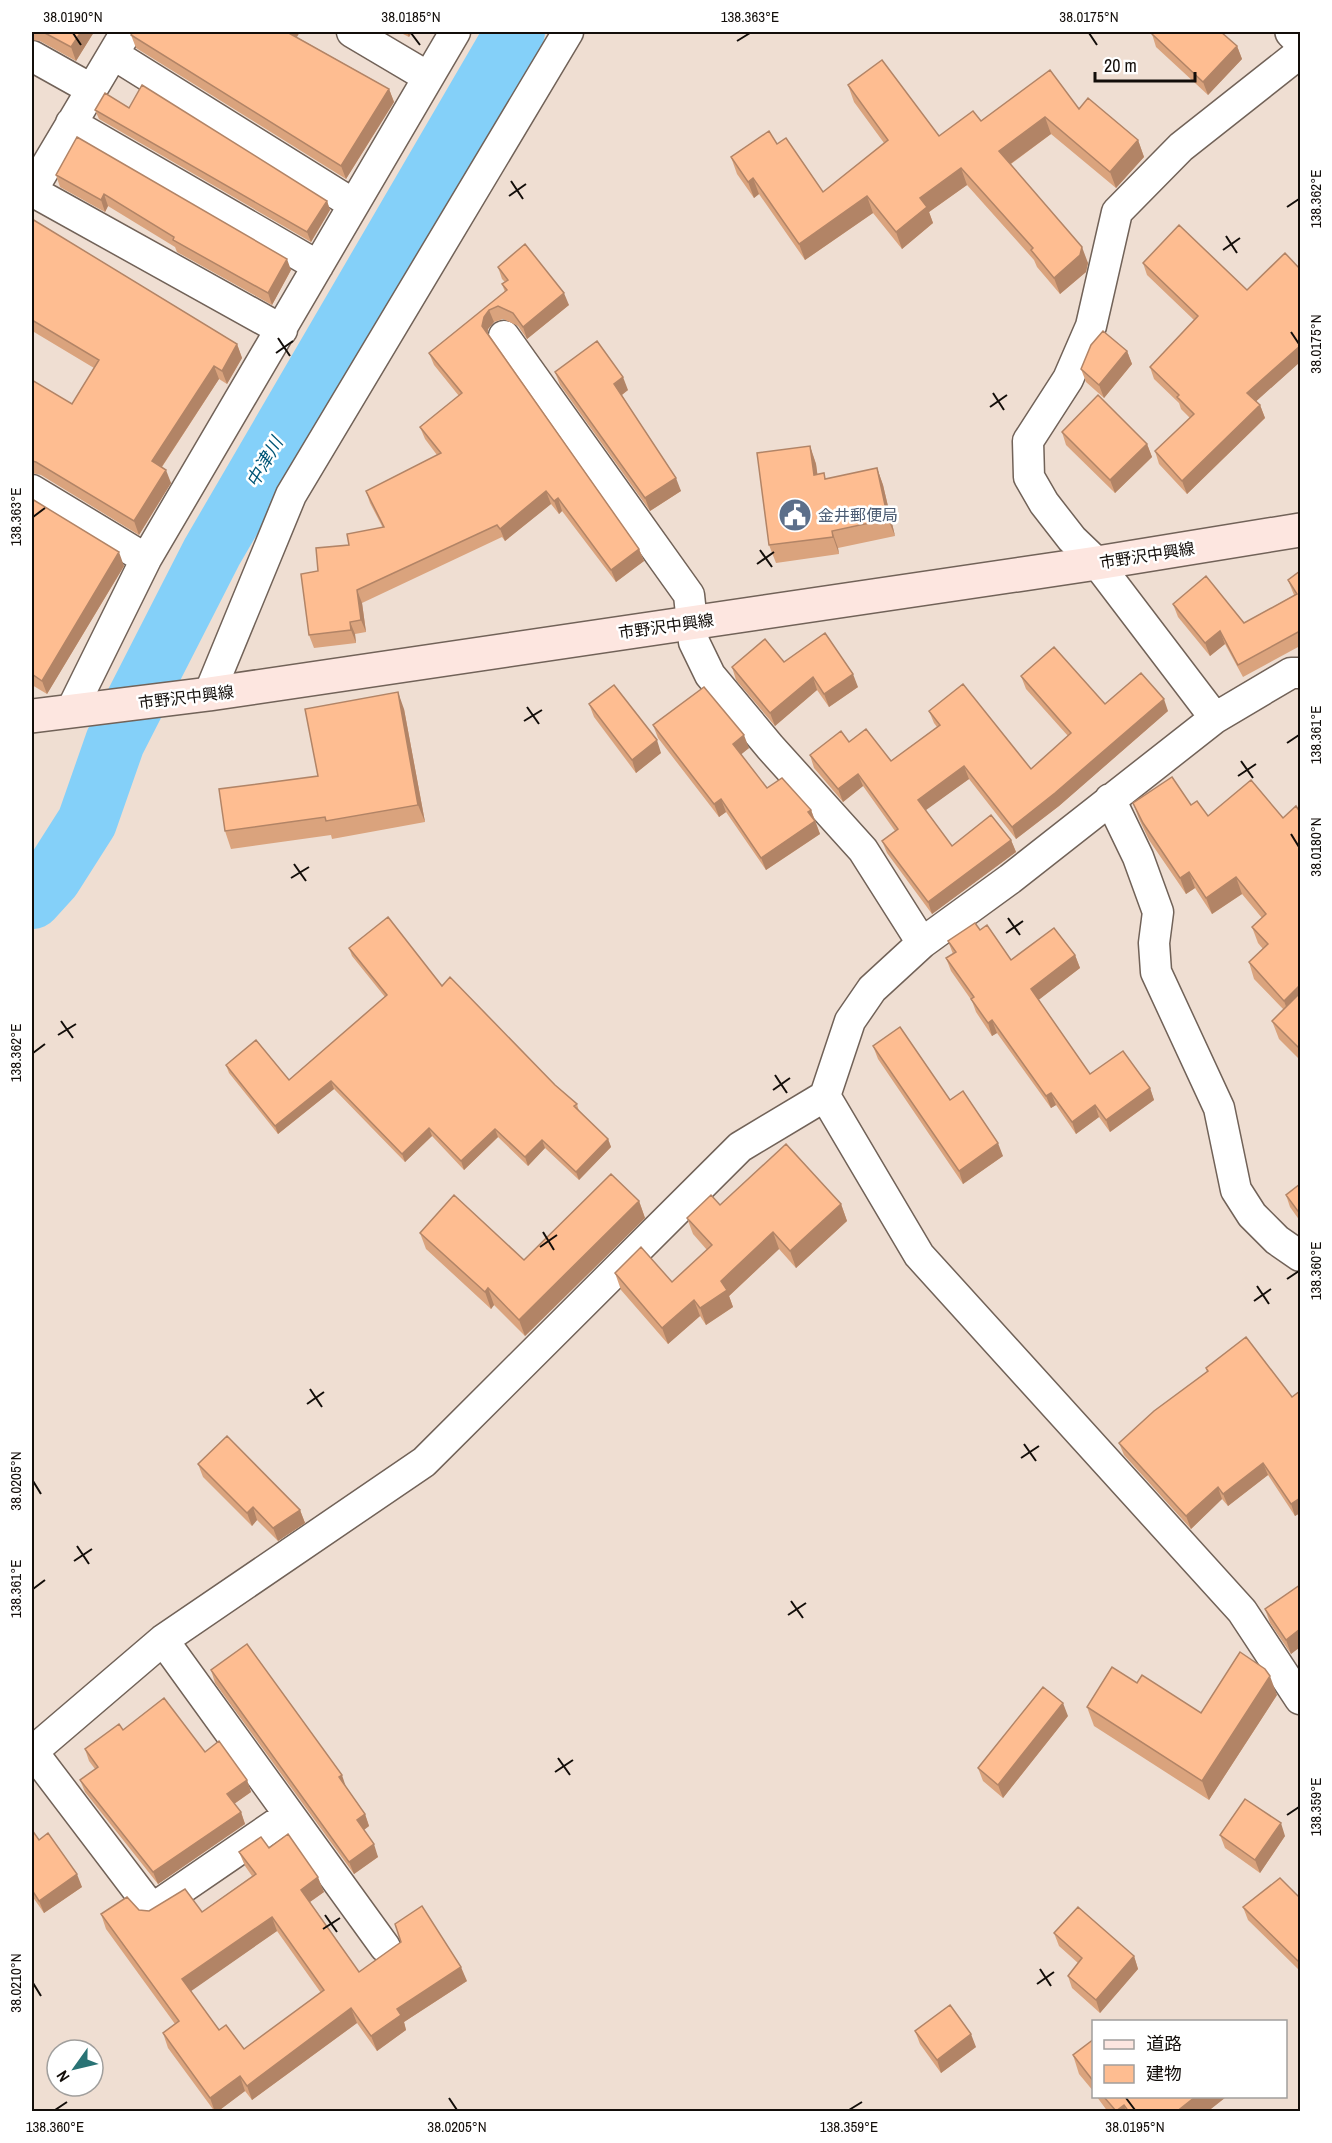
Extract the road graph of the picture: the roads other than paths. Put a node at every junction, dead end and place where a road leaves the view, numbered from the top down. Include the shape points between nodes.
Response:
1 (352, 32) edge
2 (455, 32) edge
3 (568, 32) edge
4 (1292, 32) edge
5 (1300, 40) edge
6 (119, 43) edge
7 (1300, 53) edge
8 (32, 56) edge
9 (428, 77) junction
10 (91, 89) junction
11 (71, 123) junction
12 (32, 190) edge
13 (352, 204) junction
14 (318, 266) junction
15 (282, 330) junction
16 (504, 336) dead end
17 (32, 490) edge
18 (1300, 531) edge
19 (146, 559) junction
20 (1097, 563) junction
21 (690, 622) junction
22 (1300, 673) edge
23 (201, 695) junction
24 (85, 709) junction
25 (32, 716) edge
26 (1215, 718) junction
27 (1110, 799) junction
28 (922, 943) junction
29 (825, 1096) junction
30 (1300, 1257) edge
31 (163, 1640) junction
32 (1300, 1700) edge
33 (32, 1751) edge
34 (289, 1815) junction
35 (385, 1947) dead end

1 - 9 street
2 - 9 street
3 - 23 street via 291,495
4 - 5 street
6 - 10 street
6 - 13 street
7 - 20 street via 1181,147 1117,212 1091,326 1068,379 1028,441 1029,477 1065,530
8 - 10 street
9 - 13 street
10 - 11 street
11 - 12 street
11 - 14 street
12 - 15 street
13 - 14 street
14 - 15 street
15 - 19 street
16 - 21 street via 689,595
17 - 19 street
18 - 20 main road, 市野沢中興線
19 - 24 street
20 - 21 main road, 市野沢中興線
20 - 26 street
21 - 23 main road, 市野沢中興線
21 - 28 street via 694,642 710,675 863,850
22 - 26 street via 1291,674
23 - 24 main road, 市野沢中興線
24 - 25 main road, 市野沢中興線
26 - 27 street
27 - 28 street
27 - 30 street via 1138,857 1158,912 1156,972 1219,1108 1236,1190 1252,1215
28 - 29 street via 872,989 850,1021
29 - 31 street via 740,1148 423,1462
29 - 32 street via 918,1255 1242,1611
31 - 33 street
31 - 34 street
33 - 34 street via 152,1909
34 - 35 street

